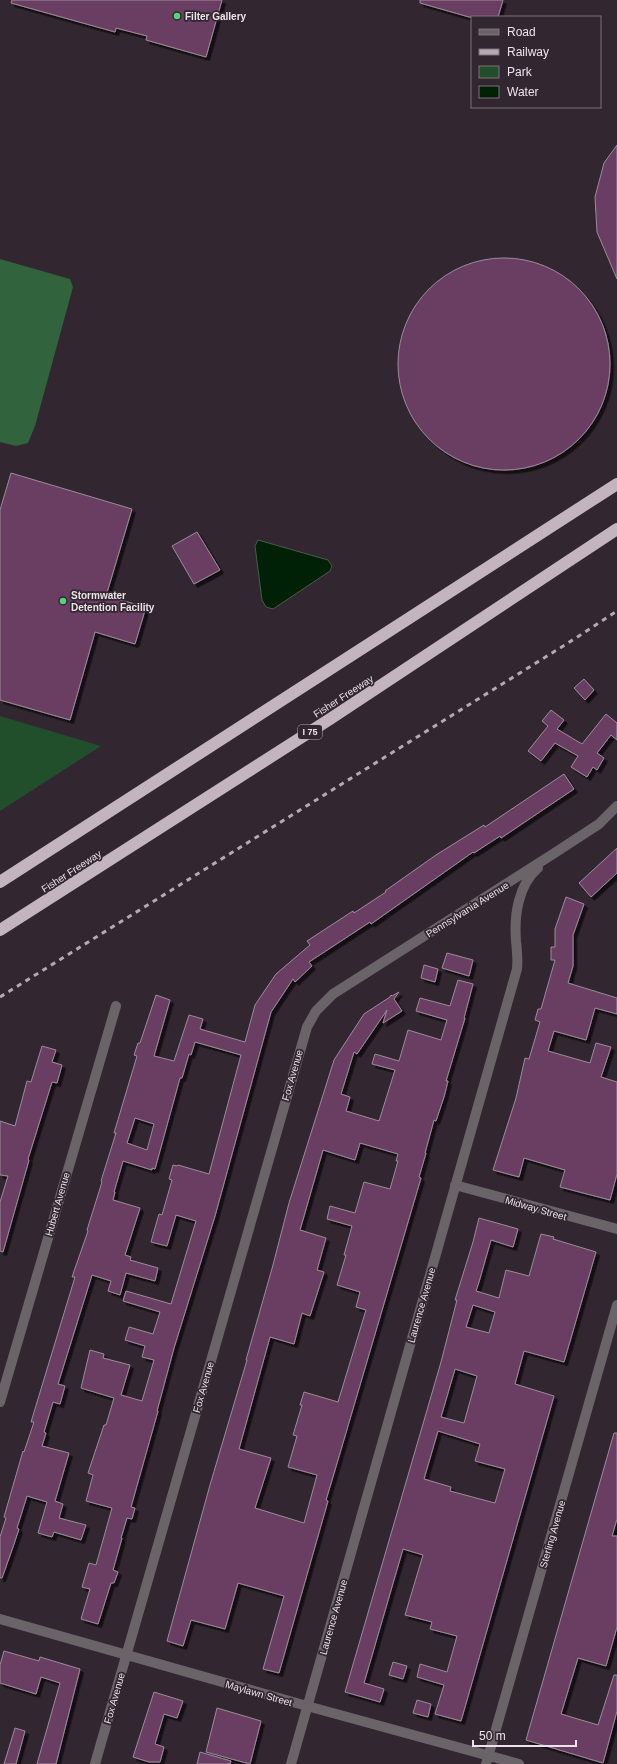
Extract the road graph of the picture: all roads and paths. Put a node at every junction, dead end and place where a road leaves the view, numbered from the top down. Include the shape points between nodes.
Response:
1 (617, 484) edge
2 (617, 529) edge
3 (617, 806) edge
4 (553, 854) junction
5 (0, 882) edge
6 (0, 930) edge
7 (116, 1006) dead end
8 (316, 1011) joint
9 (456, 1185) junction
10 (617, 1229) edge
11 (617, 1305) edge
12 (0, 1402) edge
13 (0, 1619) edge
14 (126, 1655) junction
15 (307, 1706) junction
16 (487, 1760) edge
17 (96, 1764) edge
18 (291, 1764) edge
19 (519, 1764) edge

1 - 5 highway
2 - 6 highway, Fisher Freeway / I 75 via 323,724
3 - 4 street, Pennsylvania Avenue via 599,824
4 - 8 street, Pennsylvania Avenue via 333,994
4 - 9 street, Laurence Avenue via 535,870 518,903 517,969
7 - 12 street, Hubert Avenue
8 - 14 street, Fox Avenue via 303,1037
9 - 10 street, Midway Street
9 - 15 street, Laurence Avenue
11 - 16 street, Sterling Avenue
13 - 14 street, Maylawn Street
14 - 15 street, Maylawn Street
14 - 17 street, Fox Avenue
15 - 16 street, Maylawn Street
15 - 18 street, Laurence Avenue
16 - 19 street, Maylawn Street

